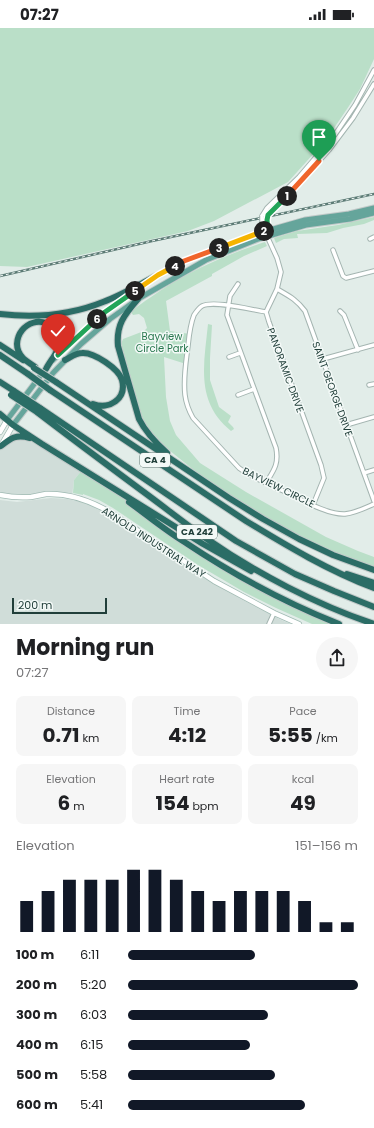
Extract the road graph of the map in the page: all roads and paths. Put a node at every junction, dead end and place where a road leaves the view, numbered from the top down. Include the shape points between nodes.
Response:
1 (374, 70) edge
2 (374, 84) edge
3 (374, 208) edge
4 (374, 213) edge
5 (267, 232) junction
6 (332, 250) dead end
7 (374, 271) edge
8 (158, 275) junction
9 (238, 284) dead end
10 (277, 289) junction
11 (138, 299) junction
12 (228, 306) junction
13 (340, 311) dead end
14 (266, 312) junction
15 (0, 314) edge
16 (0, 345) edge
17 (374, 345) edge
18 (358, 350) junction
19 (240, 353) junction
20 (0, 355) edge
21 (229, 357) dead end
22 (323, 359) junction
23 (65, 360) junction
24 (35, 367) junction
25 (44, 371) junction
26 (0, 382) edge
27 (374, 384) edge
28 (369, 385) dead end
29 (0, 386) edge
30 (254, 389) junction
31 (13, 393) junction
32 (238, 395) dead end
33 (79, 397) junction
34 (38, 410) junction
35 (0, 414) edge
36 (374, 417) edge
37 (7, 420) junction
38 (13, 425) junction
39 (346, 425) junction
40 (0, 432) edge
41 (42, 444) junction
42 (0, 447) edge
43 (374, 470) edge
44 (364, 472) junction
45 (89, 474) junction
46 (207, 483) junction
47 (266, 483) junction
48 (0, 495) edge
49 (374, 503) edge
50 (313, 505) junction
51 (334, 570) junction
52 (374, 570) edge
53 (374, 584) edge
54 (374, 588) edge
55 (296, 591) junction
56 (374, 607) edge
57 (274, 613) junction
58 (269, 624) edge
59 (299, 624) edge
60 (339, 624) edge
61 (374, 624) edge

1 - 5 street, bridge via 334,136 299,177 267,208 262,216 262,225
2 - 5 street, bridge via 326,154 268,215
3 - 5 main road via 305,220
4 - 5 main road
5 - 8 main road via 184,261
5 - 10 street via 280,267
5 - 11 main road via 206,260
6 - 7 street via 346,278
8 - 15 highway via 104,302 82,309 48,315
8 - 25 main road via 105,312
9 - 12 street via 230,296
10 - 14 street
10 - 22 street, SAINT GEORGE DRIVE via 299,302 305,311
11 - 23 main road via 110,319
11 - 46 highway via 123,318 117,334 120,354 139,419 156,443
12 - 14 street, BAYVIEW CIRCLE
12 - 19 street via 227,315
12 - 47 street, BAYVIEW CIRCLE via 210,304 200,308 195,315 184,378 185,395 189,410 197,424 239,468
13 - 18 street
14 - 50 street, PANORAMIC DRIVE via 323,472 324,478
16 - 24 highway
17 - 18 street
18 - 22 street
19 - 21 street
19 - 30 street
20 - 51 highway, CA 4, bridge via 241,518
22 - 39 street, SAINT GEORGE DRIVE
23 - 33 highway via 82,353 92,355 115,370 122,379 121,394 111,404 96,405
23 - 38 main road
24 - 25 highway, bridge
24 - 25 highway via 21,355 18,341 20,332 26,325 41,322 55,330 59,341 57,350
25 - 33 highway, bridge
25 - 37 main road
26 - 31 highway
27 - 28 street
29 - 31 highway, CA 242
30 - 32 street
30 - 47 street via 278,457
31 - 34 highway, CA 242, bridge
33 - 46 highway
34 - 55 highway, CA 242 via 208,540
34 - 56 highway, CA 4 via 242,545 308,580
35 - 37 highway
36 - 39 street
37 - 38 highway
37 - 40 street
38 - 41 highway
38 - 42 street
39 - 44 street, SAINT GEORGE DRIVE
41 - 42 highway via 24,436 15,437
41 - 45 highway
43 - 44 street
44 - 49 street, SAINT GEORGE DRIVE
45 - 55 highway via 242,567
45 - 60 highway via 213,561 271,593
46 - 52 highway via 262,519 299,539
47 - 50 street, BAYVIEW CIRCLE
48 - 57 street, ARNOLD INDUSTRIAL WAY via 67,495 96,504 214,581
49 - 50 street, BAYVIEW CIRCLE via 345,514
51 - 53 highway
51 - 54 highway, CA 4
55 - 61 highway, CA 242
57 - 58 street
57 - 59 street, ARNOLD INDUSTRIAL WAY

